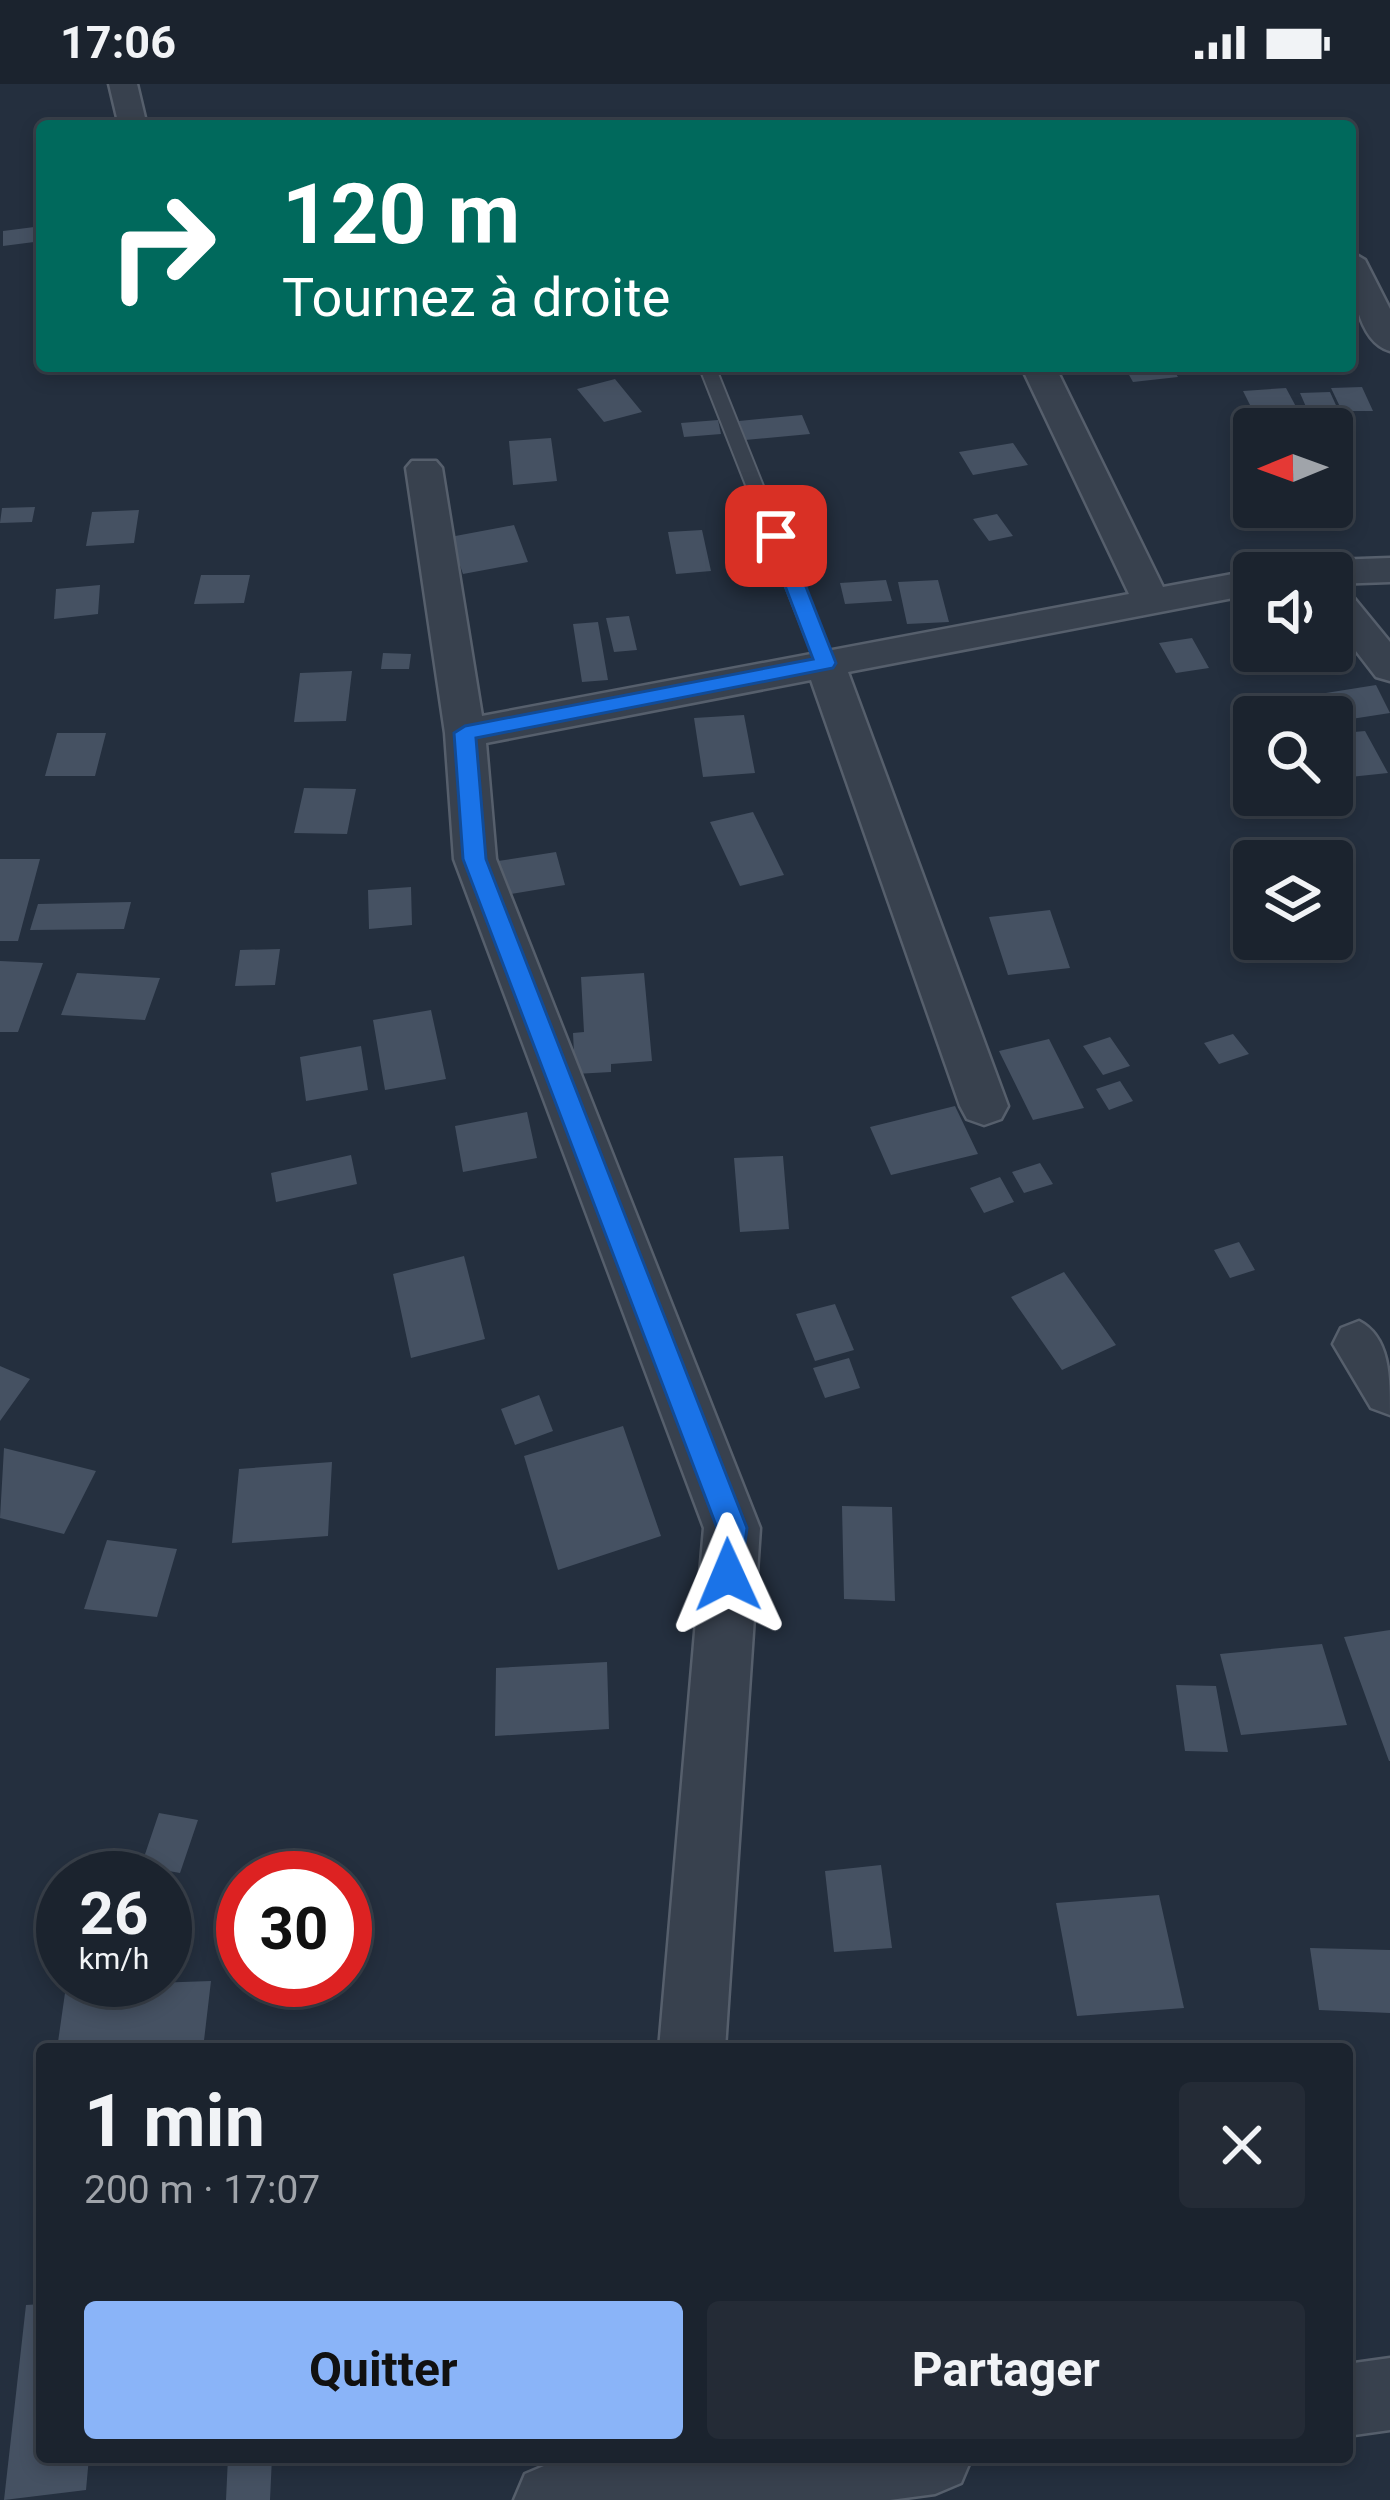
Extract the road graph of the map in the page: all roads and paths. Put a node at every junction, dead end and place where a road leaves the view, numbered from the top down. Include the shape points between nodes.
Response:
1 (123, 84) edge
2 (132, 120) edge
3 (1356, 272) edge
4 (1390, 341) edge
5 (709, 372) edge
6 (1041, 372) edge
7 (424, 469) dead end
8 (1390, 570) edge
9 (1353, 574) edge
10 (1233, 586) edge
11 (1151, 602) junction
12 (1353, 623) edge
13 (825, 663) junction
14 (1390, 668) edge
15 (465, 733) junction
16 (984, 1106) dead end
17 (1359, 1344) dead end
18 (1390, 1391) edge
19 (692, 2043) edge
20 (1390, 2394) edge
21 (1353, 2399) edge
22 (874, 2463) edge
23 (660, 2484) edge
24 (551, 2500) edge

1 - 2 street
3 - 4 street
5 - 13 lane
6 - 11 street
7 - 15 street
8 - 9 street
10 - 11 street
11 - 13 street
12 - 14 street
13 - 15 street
13 - 16 street
15 - 19 street via 475,859 732,1528
17 - 18 street
20 - 21 street
22 - 23 street
23 - 24 street

